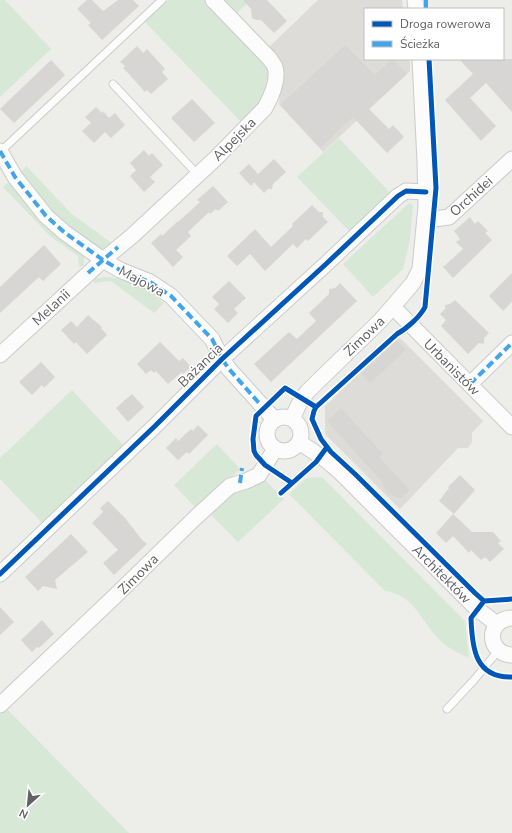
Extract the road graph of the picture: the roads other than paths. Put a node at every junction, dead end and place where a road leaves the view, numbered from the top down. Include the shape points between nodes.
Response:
1 (162, 0) edge
2 (213, 0) edge
3 (420, 60) edge
4 (113, 84) dead end
5 (0, 152) edge
6 (512, 159) edge
7 (198, 175) junction
8 (426, 192) junction
9 (425, 218) junction
10 (103, 260) junction
11 (392, 308) junction
12 (512, 343) edge
13 (0, 355) edge
14 (222, 359) junction
15 (470, 384) junction
16 (275, 420) junction
17 (292, 420) junction
18 (512, 427) edge
19 (300, 442) junction
20 (275, 449) junction
21 (0, 574) edge
22 (512, 618) edge
23 (497, 624) junction
24 (505, 653) edge
25 (0, 704) edge
26 (447, 709) dead end

1 - 5 lane
2 - 7 street, Alpejska via 270,58 275,66 275,76 270,98 264,108
3 - 8 street, Zimowa
4 - 7 lane
5 - 10 street, Majowa via 15,178 46,216
6 - 9 street, Orchidei via 449,217
7 - 10 street, Alpejska
8 - 9 street, Zimowa
8 - 14 street, Bażancia via 406,191 398,196
9 - 11 street, Zimowa via 420,269 413,284
10 - 13 street, Melanii
10 - 14 street, Majowa via 150,282 171,296 212,339
11 - 15 street, Urbanistów
11 - 17 street, Zimowa via 310,388
12 - 15 street
14 - 16 street, Majowa
14 - 21 street, Bażancia
15 - 18 street, Urbanistów
16 - 17 street
16 - 20 street via 267,433 269,442
17 - 19 street via 301,431
19 - 20 street via 286,451
19 - 23 street, Architektów via 339,471 477,609
20 - 25 street, Zimowa via 259,475 230,486
22 - 23 street via 504,619
23 - 24 street via 492,638 495,647
24 - 26 lane via 474,680

